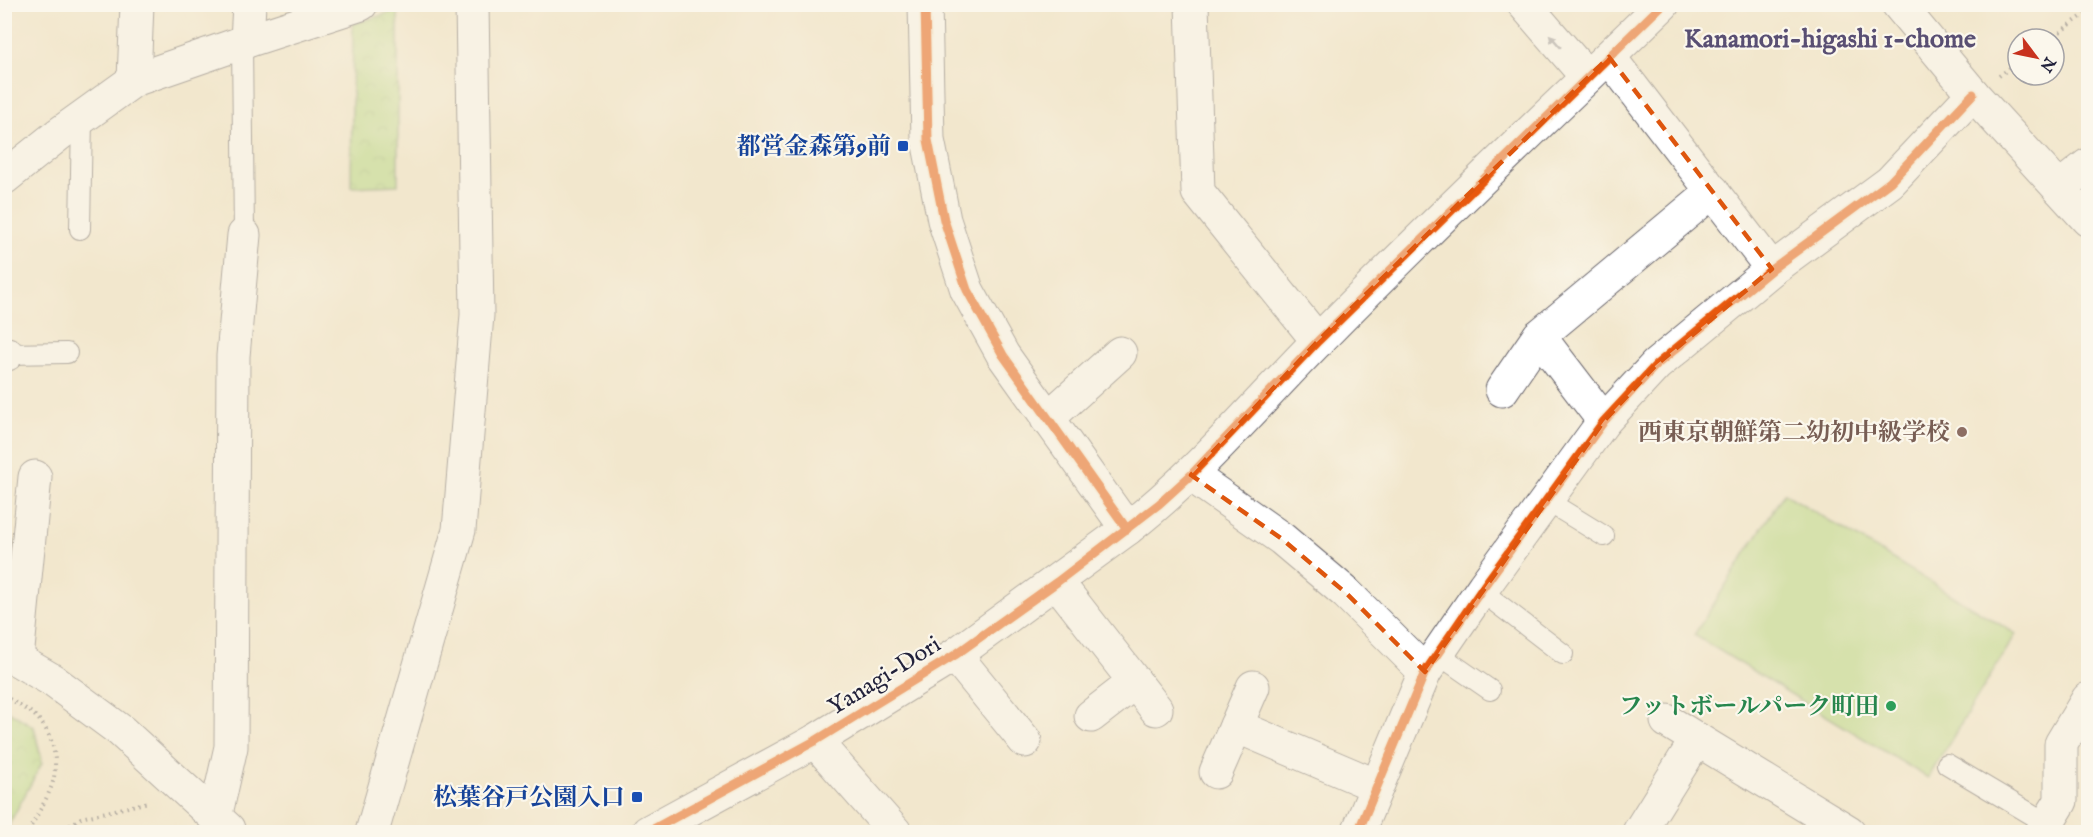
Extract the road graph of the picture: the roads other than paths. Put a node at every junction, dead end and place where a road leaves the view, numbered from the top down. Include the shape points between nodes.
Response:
1 (137, 4) edge
2 (249, 4) edge
3 (361, 4) edge
4 (472, 4) edge
5 (925, 4) edge
6 (1192, 4) edge
7 (1524, 4) edge
8 (1663, 4) edge
9 (1898, 4) edge
10 (244, 42) junction
11 (1598, 67) junction
12 (134, 80) junction
13 (1973, 94) junction
14 (82, 117) junction
15 (2088, 165) edge
16 (4, 178) edge
17 (2059, 188) junction
18 (1713, 191) junction
19 (2088, 220) edge
20 (80, 229) dead end
21 (244, 235) joint
22 (1772, 269) junction
23 (1539, 336) junction
24 (1317, 341) junction
25 (67, 353) dead end
26 (1120, 353) dead end
27 (6, 354) edge
28 (1502, 390) dead end
29 (1047, 419) junction
30 (1604, 421) junction
31 (1191, 475) junction
32 (35, 477) dead end
33 (1547, 501) junction
34 (1127, 529) junction
35 (1604, 536) dead end
36 (1057, 582) junction
37 (1481, 591) junction
38 (1563, 654) dead end
39 (955, 655) junction
40 (10, 656) edge
41 (1431, 663) junction
42 (1135, 682) junction
43 (1253, 687) dead end
44 (1490, 690) dead end
45 (2088, 699) edge
46 (1156, 709) dead end
47 (1091, 716) dead end
48 (1667, 721) dead end
49 (1236, 726) junction
50 (1697, 739) junction
51 (816, 741) junction
52 (1025, 741) dead end
53 (1947, 764) dead end
54 (1216, 772) dead end
55 (1377, 786) junction
56 (223, 825) edge
57 (2045, 828) edge
58 (372, 832) edge
59 (648, 832) edge
60 (895, 832) edge
61 (1358, 832) edge
62 (1640, 832) edge
63 (1849, 832) edge

1 - 12 street
2 - 10 street
3 - 10 street
4 - 58 street via 477,315 459,530
5 - 29 street via 928,140 944,220 967,290 1003,356
6 - 24 street via 1198,192
11 -> 7 street
8 - 11 street, Yanagi-Dori
9 - 13 street
10 - 12 street
10 - 21 lane
11 - 18 street
11 - 24 street, Yanagi-Dori
12 - 14 street
13 - 17 street
13 - 22 street via 1890,182
14 - 16 street
14 - 20 lane
15 - 17 street
17 - 19 street
18 - 22 street
18 - 23 street
21 - 56 street via 234,356 231,747
22 - 30 street via 1656,365
23 - 28 street
23 - 30 street
24 - 31 street, Yanagi-Dori
25 - 27 lane
26 - 29 street
29 - 34 street
30 - 33 street
31 - 34 street, Yanagi-Dori
31 - 41 street via 1282,539
32 - 40 street
33 - 35 lane
33 - 37 street
34 - 36 street, Yanagi-Dori
36 - 39 street, Yanagi-Dori
36 - 42 street
37 - 38 lane
37 - 41 street
39 - 51 street, Yanagi-Dori
39 - 52 street
40 - 56 street via 52,680 121,731
41 - 44 lane
41 - 55 street
42 - 46 street
42 - 47 street
43 - 49 street
45 - 57 street via 2061,744 2061,801
48 - 50 street
49 - 54 street
49 - 55 street
50 - 62 street
50 - 63 street
51 - 59 street, Yanagi-Dori
51 - 60 street
53 - 57 lane
55 - 61 street

